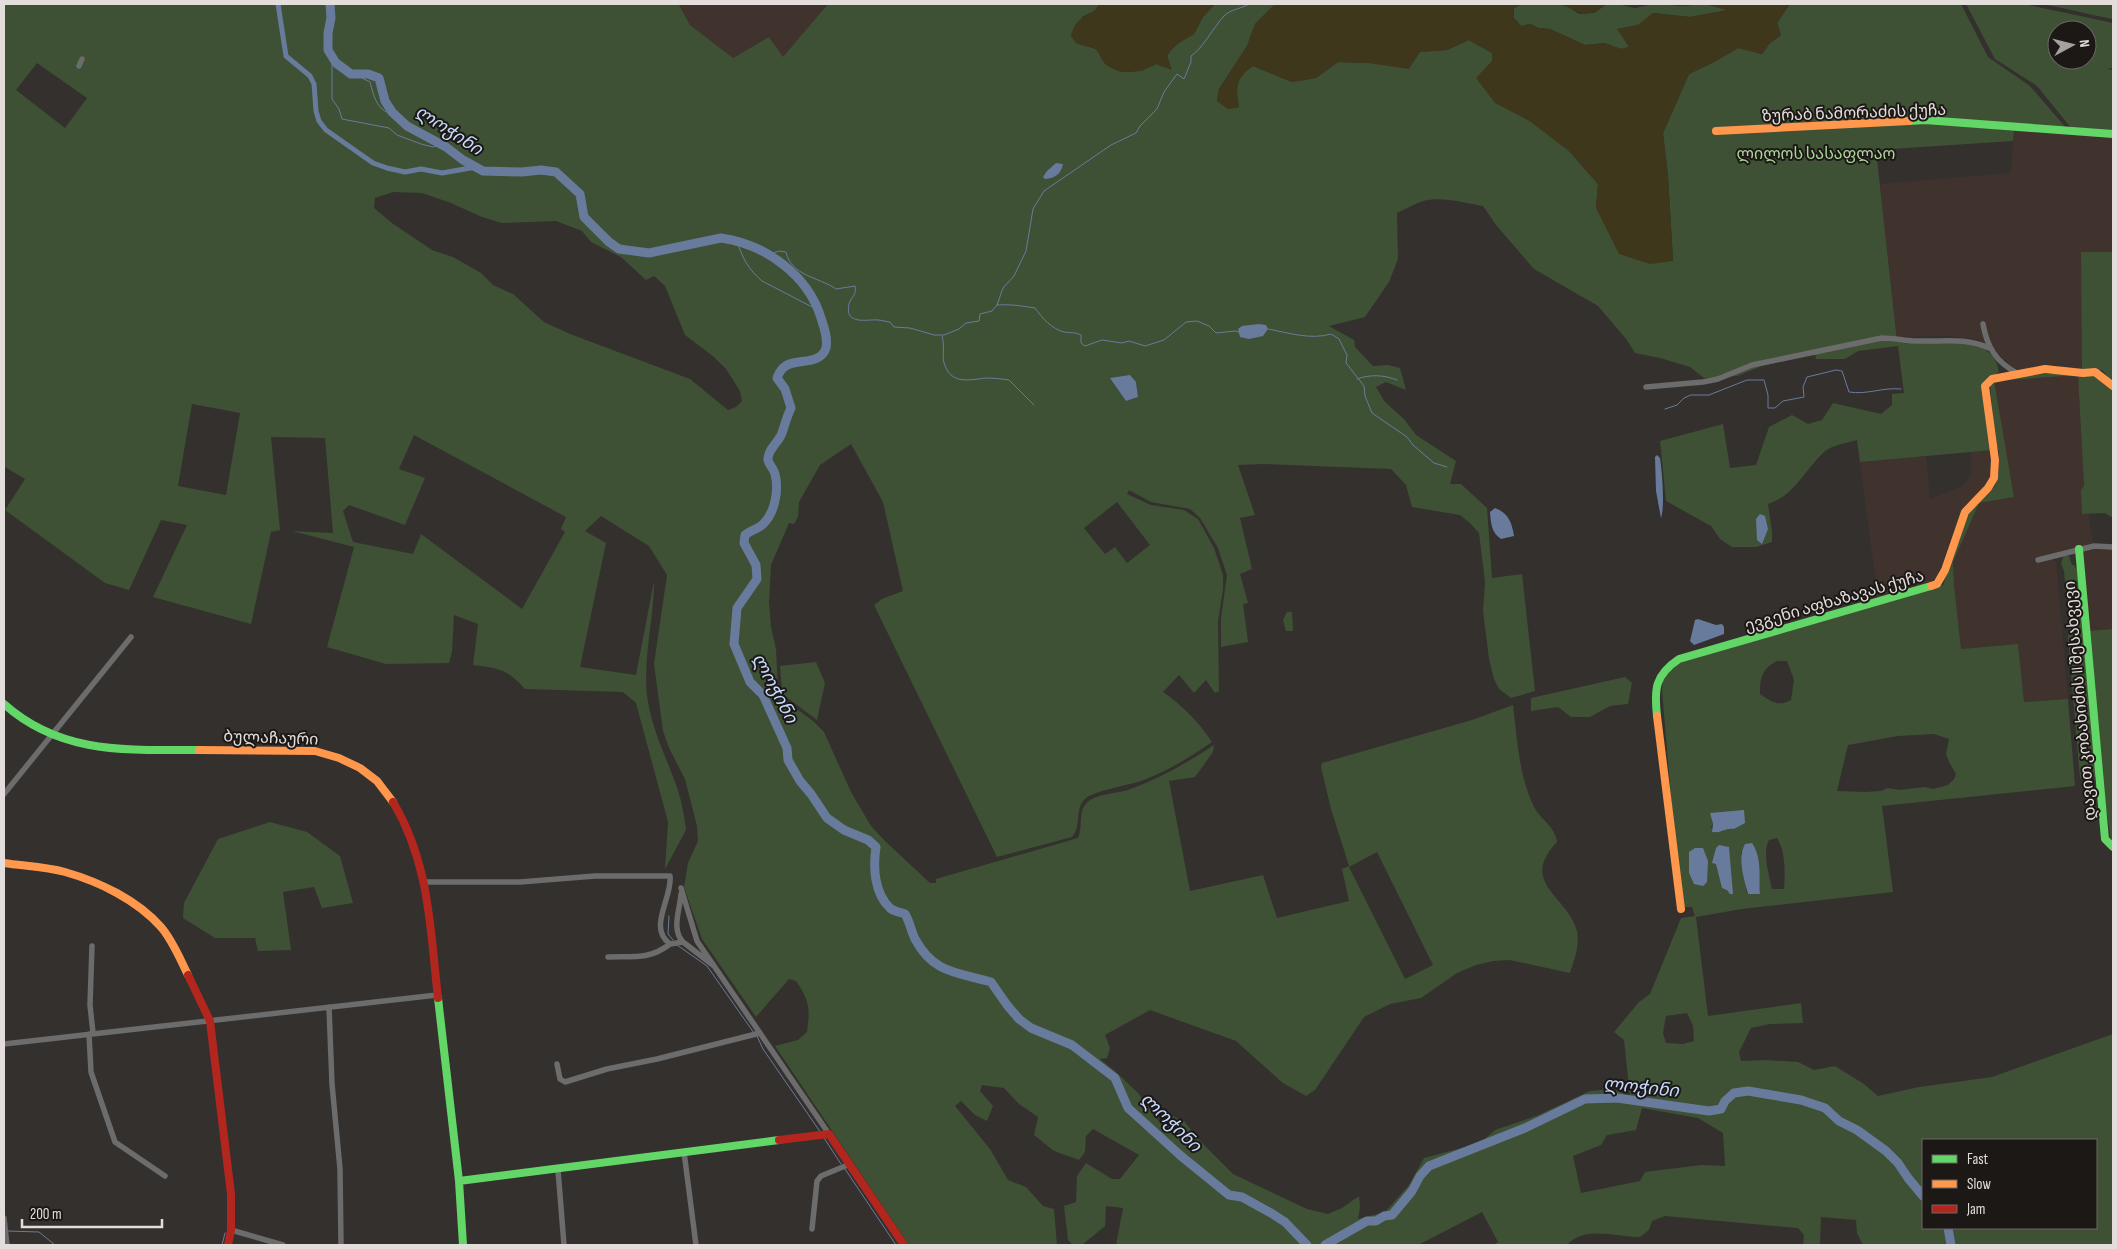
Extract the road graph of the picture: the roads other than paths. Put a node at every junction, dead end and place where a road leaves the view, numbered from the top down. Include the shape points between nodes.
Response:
1 (82, 59) dead end
2 (79, 66) dead end
3 (1716, 131) dead end
4 (2113, 134) edge
5 (1983, 324) dead end
6 (1989, 348) junction
7 (2017, 373) junction
8 (2113, 386) edge
9 (1646, 387) dead end
10 (2113, 547) edge
11 (2079, 549) junction
12 (2038, 560) dead end
13 (131, 637) dead end
14 (4, 704) edge
15 (51, 735) junction
16 (4, 794) edge
17 (2113, 847) edge
18 (4, 863) edge
19 (425, 882) junction
20 (1681, 909) dead end
21 (683, 942) junction
22 (670, 944) junction
23 (92, 946) dead end
24 (608, 957) dead end
25 (714, 966) junction
26 (437, 995) junction
27 (329, 1007) junction
28 (210, 1021) junction
29 (760, 1033) junction
30 (91, 1034) junction
31 (4, 1044) edge
32 (557, 1064) dead end
33 (829, 1134) junction
34 (684, 1152) junction
35 (850, 1164) junction
36 (558, 1170) junction
37 (165, 1176) dead end
38 (459, 1181) junction
39 (4, 1218) edge
40 (231, 1230) junction
41 (812, 1230) dead end
42 (7, 1245) edge
43 (228, 1245) edge
44 (283, 1245) edge
45 (342, 1245) edge
46 (463, 1245) edge
47 (564, 1245) edge
48 (696, 1245) edge
49 (904, 1245) edge

1 - 2 street
3 - 4 street, ზურაბ ნამორაძის ქუჩა via 1925,120
5 - 6 street
6 - 7 street via 2007,368
6 - 9 street via 1961,340 1882,338 1752,365 1718,379
7 - 8 street, ევგენი აფხაზავას ქუჩა via 2045,370 2095,372
7 - 20 street, ევგენი აფხაზავას ქუჩა via 1992,379 1985,386 1995,460 1994,478 1965,512 1937,584 1679,660 1660,674 1655,701
10 - 11 street
11 - 12 street
11 - 17 street, დავით კობახიძის II შესახვევი via 2105,839
13 - 15 street
14 - 15 street, ბულაჩაური
15 - 16 street
15 - 19 street, ბულაჩაური via 114,750 256,749 336,754 356,764 390,797 411,836
18 - 28 street via 65,872 112,890 143,910 172,943
19 - 22 street via 670,876 660,924 664,938
19 - 26 street, ბულაჩაური
21 - 22 street
21 - 25 street
21 - 25 street via 677,930 681,888 697,941
22 - 24 street via 650,956
23 - 30 street
25 - 29 street
26 - 27 street
26 - 38 street, ბულაჩაური
27 - 28 street
27 - 45 street
28 - 30 street
28 - 40 street via 228,1151
29 - 32 street via 565,1082 560,1079
29 - 33 street
30 - 31 street
30 - 37 street via 91,1072 115,1142
33 - 34 street
33 - 35 street
34 - 36 street
34 - 48 street
35 - 41 street via 817,1181
35 - 49 street
36 - 38 street
36 - 47 street
38 - 46 street, ბულაჩაური
39 - 42 street
40 - 43 street
40 - 44 street

